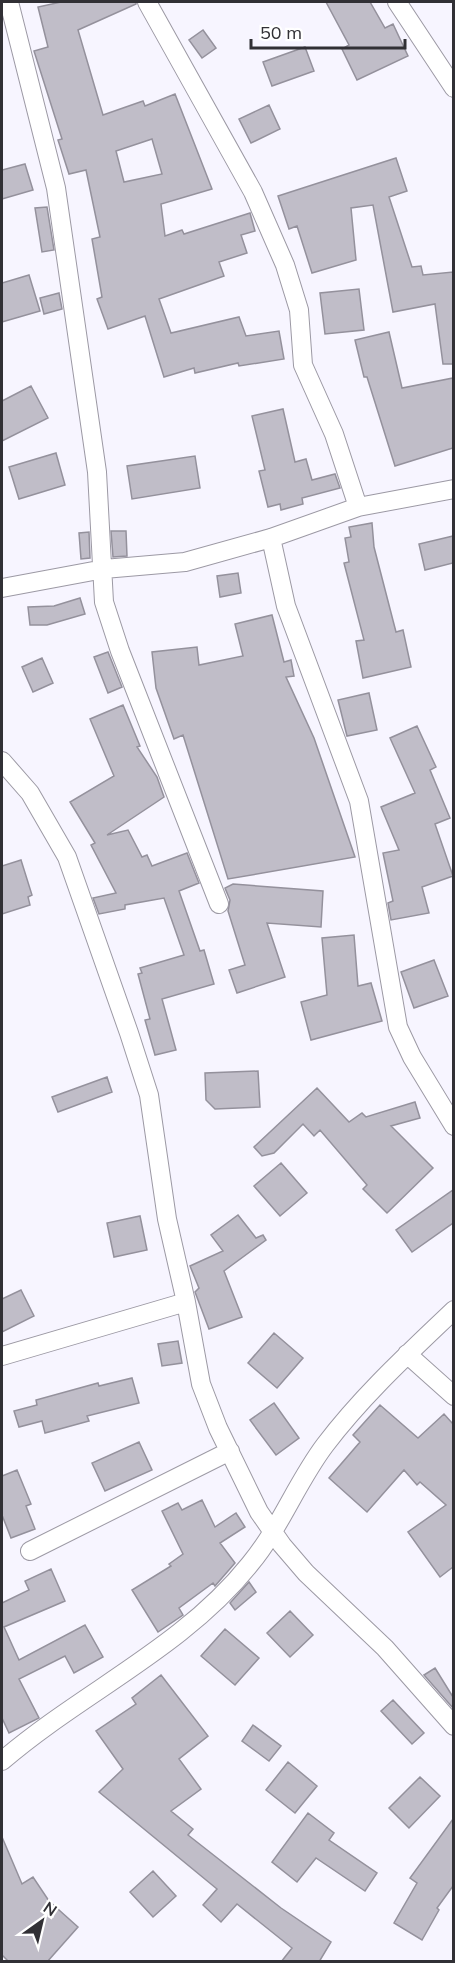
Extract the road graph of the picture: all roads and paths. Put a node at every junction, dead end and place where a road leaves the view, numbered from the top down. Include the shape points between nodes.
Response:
1 (9, 2) edge
2 (147, 2) edge
3 (397, 2) edge
4 (453, 88) edge
5 (453, 489) edge
6 (358, 507) junction
7 (271, 538) junction
8 (104, 569) junction
9 (2, 588) edge
10 (2, 761) edge
11 (219, 904) dead end
12 (453, 1126) edge
13 (186, 1302) junction
14 (453, 1310) edge
15 (407, 1354) junction
16 (2, 1356) edge
17 (453, 1396) edge
18 (230, 1451) junction
19 (272, 1530) junction
20 (30, 1551) dead end
21 (453, 1726) edge
22 (2, 1761) edge

1 - 8 street via 56,188 97,472
2 - 6 street via 253,192 285,266 299,310 303,365 334,434
3 - 4 street
5 - 6 street
6 - 7 street
7 - 8 street via 185,562
7 - 12 street via 286,606 359,801 398,1027
8 - 9 street
8 - 11 street via 104,602 120,651
10 - 13 street via 30,793 67,857 96,935 149,1095 166,1219
13 - 16 street
13 - 18 street via 201,1384
14 - 15 street
15 - 17 street
15 - 19 street via 324,1446
18 - 19 street
18 - 20 street
19 - 21 street via 306,1573 385,1648
19 - 22 street via 251,1564 195,1621

